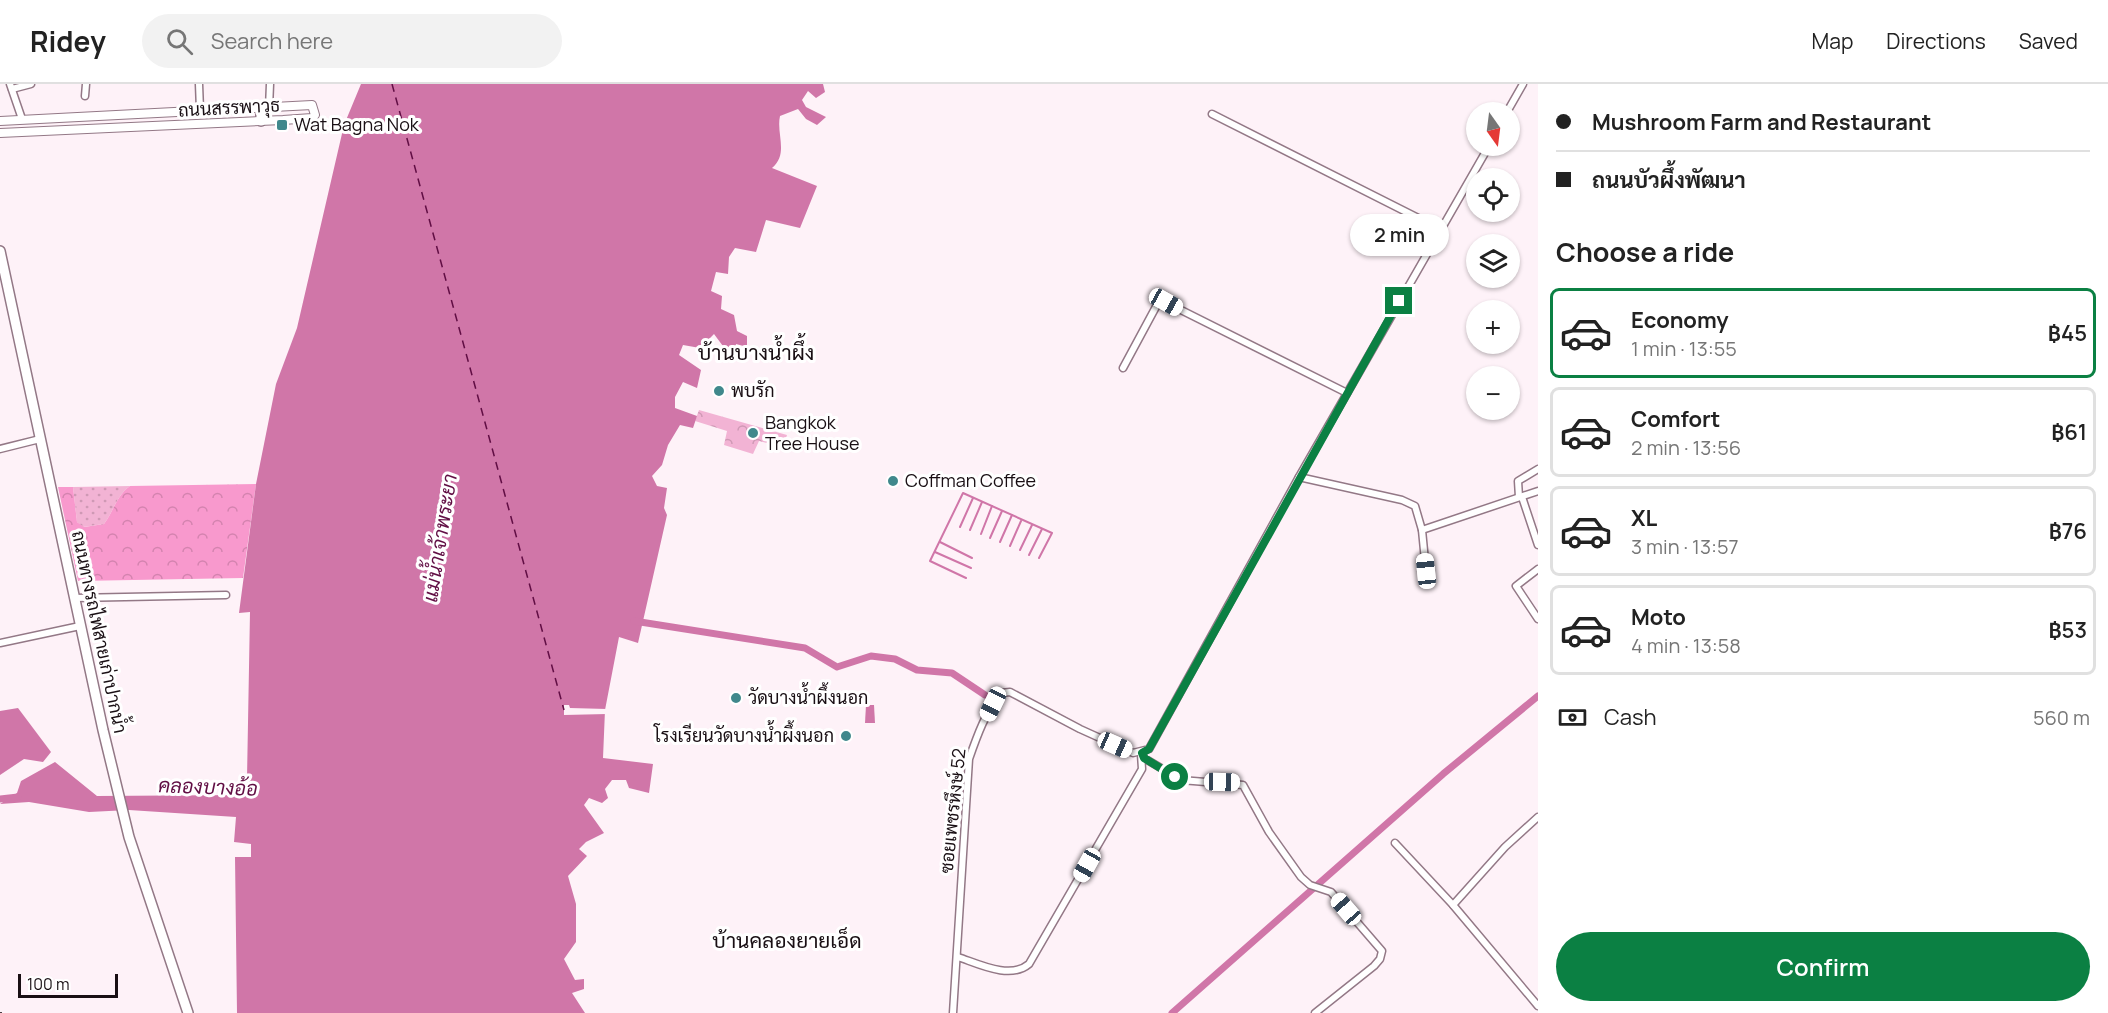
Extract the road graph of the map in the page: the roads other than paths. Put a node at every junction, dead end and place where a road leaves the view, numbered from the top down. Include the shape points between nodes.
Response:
1 (31, 84) edge
2 (86, 84) edge
3 (199, 84) edge
4 (270, 84) edge
5 (1523, 84) edge
6 (11, 87) edge
7 (85, 96) dead end
8 (1513, 102) edge
9 (265, 108) junction
10 (200, 110) junction
11 (1212, 114) dead end
12 (22, 119) junction
13 (0, 121) edge
14 (261, 121) junction
15 (0, 133) edge
16 (1483, 156) edge
17 (1440, 229) junction
18 (0, 251) edge
19 (1123, 368) dead end
20 (1347, 393) junction
21 (40, 439) junction
22 (0, 449) edge
23 (1538, 470) edge
24 (1299, 477) junction
25 (1538, 491) edge
26 (1520, 497) junction
27 (1422, 530) junction
28 (1538, 545) edge
29 (1538, 569) edge
30 (1426, 571) dead end
31 (226, 594) dead end
32 (74, 598) junction
33 (1538, 619) edge
34 (80, 626) junction
35 (0, 643) edge
36 (1141, 753) junction
37 (1538, 817) edge
38 (1395, 843) dead end
39 (1453, 905) junction
40 (958, 957) junction
41 (1538, 1006) edge
42 (188, 1013) edge
43 (953, 1013) edge
44 (1315, 1013) edge

1 - 6 street
2 - 7 street
3 - 10 street
4 - 9 street
5 - 8 street
6 - 12 street
9 - 10 street, ถนนสรรพาวุธ
9 - 14 main road
9 - 14 street, ถนนสรรพาวุธ via 312,105 315,115 308,119
10 - 12 street, ถนนสรรพาวุธ
11 - 17 street
12 - 13 street, ถนนสรรพาวุธ
14 - 15 street, ถนนสรรพาวุธ
16 - 17 street
17 - 20 street
18 - 21 main road, ถนนทางรถไฟสายเก่าปากน้ำ
19 - 20 street via 1158,303 1163,302
20 - 24 street
21 - 22 street
21 - 32 main road, ถนนทางรถไฟสายเก่าปากน้ำ
23 - 26 street via 1518,481
24 - 27 street via 1402,500 1417,509
24 - 36 street via 1149,749
25 - 26 street
26 - 27 street
26 - 28 street
27 - 30 street
29 - 33 street via 1516,586
31 - 32 street
32 - 34 main road, ถนนทางรถไฟสายเก่าปากน้ำ
34 - 35 street
34 - 42 main road, ถนนทางรถไฟสายเก่าปากน้ำ via 125,820
36 - 40 street via 1142,769 1029,964 1015,971 1002,970
36 - 40 street, ซอยเพชรหึงษ์ 52 via 1080,729 1024,698 1002,693 976,738 969,759
36 - 44 street via 1181,780 1243,784 1269,832 1310,885 1332,892 1382,951 1374,966
37 - 39 street
38 - 39 street
39 - 41 street
40 - 43 street, ซอยเพชรหึงษ์ 52

